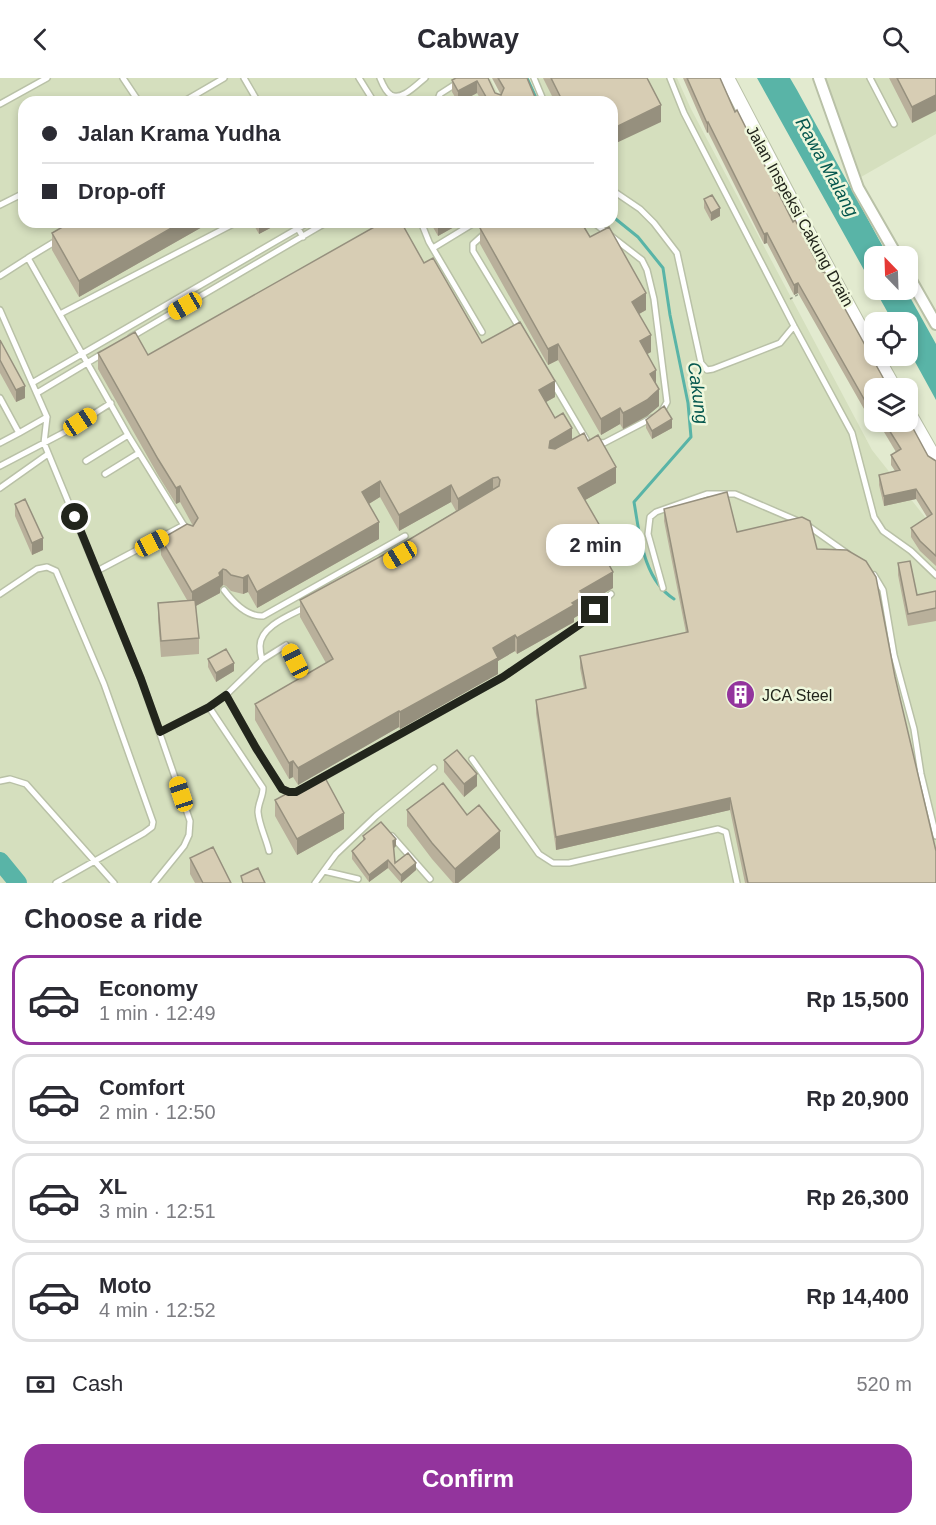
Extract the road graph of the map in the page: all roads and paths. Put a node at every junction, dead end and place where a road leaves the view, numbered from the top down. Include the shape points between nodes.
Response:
1 (47, 78) edge
2 (123, 78) edge
3 (224, 78) edge
4 (244, 78) edge
5 (358, 78) edge
6 (380, 78) edge
7 (425, 78) edge
8 (465, 78) edge
9 (534, 78) edge
10 (670, 78) edge
11 (727, 78) edge
12 (819, 78) edge
13 (870, 78) edge
14 (135, 96) edge
15 (193, 96) edge
16 (254, 96) edge
17 (370, 96) edge
18 (439, 96) edge
19 (542, 96) edge
20 (0, 104) edge
21 (894, 124) dead end
22 (618, 194) edge
23 (18, 196) edge
24 (0, 205) edge
25 (225, 228) edge
26 (317, 228) edge
27 (424, 228) edge
28 (466, 228) edge
29 (601, 228) edge
30 (298, 229) joint
31 (489, 232) edge
32 (303, 237) junction
33 (58, 240) edge
34 (891, 246) edge
35 (433, 248) junction
36 (27, 258) junction
37 (0, 276) edge
38 (802, 292) edge
39 (918, 292) edge
40 (782, 303) junction
41 (0, 310) edge
42 (60, 314) junction
43 (936, 324) edge
44 (794, 326) junction
45 (482, 332) dead end
46 (523, 334) edge
47 (864, 334) edge
48 (128, 339) edge
49 (107, 351) edge
50 (82, 354) junction
51 (86, 363) junction
52 (546, 373) edge
53 (32, 383) junction
54 (37, 393) junction
55 (0, 398) edge
56 (111, 403) junction
57 (47, 417) junction
58 (918, 430) edge
59 (19, 433) junction
60 (128, 435) junction
61 (588, 441) junction
62 (0, 443) edge
63 (44, 443) junction
64 (579, 446) edge
65 (139, 453) junction
66 (48, 454) junction
67 (86, 460) dead end
68 (936, 461) edge
69 (0, 466) edge
70 (105, 474) dead end
71 (0, 488) edge
72 (184, 525) junction
73 (405, 536) dead end
74 (191, 538) edge
75 (853, 558) edge
76 (870, 570) edge
77 (97, 571) junction
78 (936, 575) edge
79 (663, 588) dead end
80 (224, 590) dead end
81 (0, 594) edge
82 (611, 594) dead end
83 (309, 605) edge
84 (262, 660) junction
85 (295, 661) dead end
86 (226, 695) junction
87 (209, 707) junction
88 (160, 732) junction
89 (472, 759) dead end
90 (434, 768) dead end
91 (317, 781) edge
92 (0, 782) edge
93 (306, 786) edge
94 (375, 816) junction
95 (382, 824) edge
96 (389, 832) edge
97 (936, 836) edge
98 (269, 851) dead end
99 (94, 861) junction
100 (324, 871) junction
101 (358, 879) dead end
102 (430, 879) dead end
103 (56, 883) edge
104 (114, 883) edge
105 (154, 883) edge
106 (315, 883) edge
107 (737, 883) edge

1 - 20 lane
2 - 14 lane
3 - 15 lane
4 - 16 lane
5 - 17 lane
6 - 7 lane via 393,96 407,93
8 - 18 lane
9 - 19 lane
10 - 40 lane via 684,113
11 - 47 street, Jalan Inspeksi Cakung Drain
12 - 34 street via 858,188
13 - 21 lane
22 - 44 lane via 645,214 677,253 701,363 706,370 780,343
23 - 24 lane
25 - 42 lane
26 - 32 lane
27 - 35 lane
28 - 35 lane
29 - 61 lane via 642,260 647,270 667,402 657,415 609,441
30 - 32 lane
30 - 50 lane
31 - 46 lane via 473,244 473,251
32 - 48 lane
33 - 36 lane
35 - 45 lane
36 - 37 lane
36 - 42 lane
38 - 40 path
39 - 43 street
40 - 44 lane
41 - 53 lane
42 - 50 lane
44 - 78 lane via 852,433 874,517 883,531
49 - 51 lane
50 - 51 lane
50 - 53 lane
51 - 54 lane
51 - 56 lane
52 - 61 lane
53 - 54 lane
54 - 57 lane
55 - 59 lane
56 - 60 lane
56 - 63 lane
57 - 59 lane
57 - 63 lane
58 - 68 street
59 - 62 lane
60 - 65 lane
60 - 67 lane
61 - 64 lane
63 - 66 lane
63 - 69 lane
65 - 70 lane
65 - 72 lane
66 - 71 lane
66 - 77 lane
72 - 74 lane
72 - 77 lane
73 - 80 lane via 263,616 248,613
75 - 79 lane via 810,527 777,511 735,494 707,494 650,517 648,534
76 - 97 lane via 883,590
77 - 88 lane
81 - 99 lane via 36,569 47,567 56,572 104,684 153,822 144,833
82 - 91 lane via 582,623 503,677
83 - 84 lane via 272,626 262,637
84 - 85 lane via 286,645
84 - 86 lane
86 - 87 lane
86 - 93 lane via 282,789 296,792
87 - 88 lane
87 - 98 lane via 263,788 258,814
88 - 105 lane via 189,821 189,835
89 - 107 lane via 539,854 553,863 569,863 718,829 726,832
90 - 94 lane
92 - 99 lane via 10,779 26,784
94 - 95 lane
94 - 100 lane
96 - 102 lane
99 - 103 lane
99 - 104 lane
100 - 101 lane
100 - 106 lane

